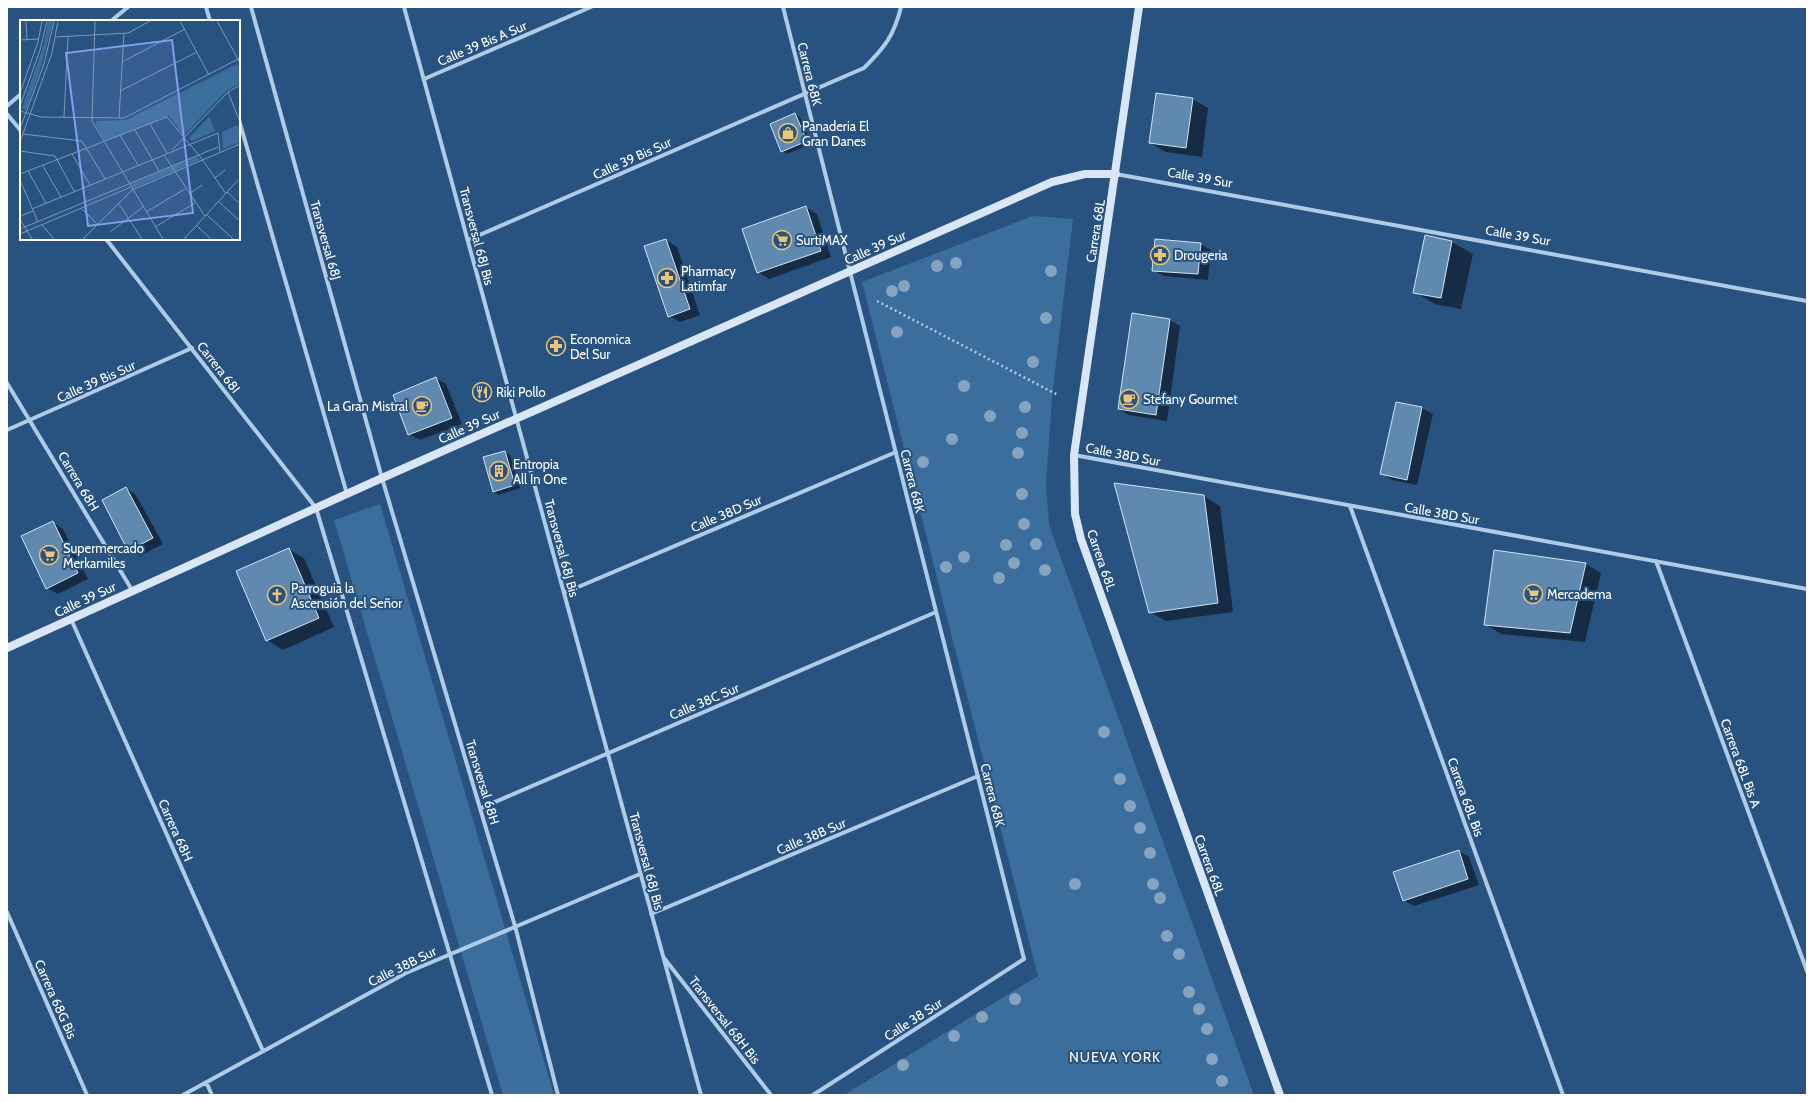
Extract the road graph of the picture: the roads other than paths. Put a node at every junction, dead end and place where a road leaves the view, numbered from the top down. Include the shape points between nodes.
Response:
1 (128, 7) edge
2 (206, 7) edge
3 (251, 7) edge
4 (404, 7) edge
5 (591, 7) edge
6 (782, 7) edge
7 (901, 7) edge
8 (1140, 7) edge
9 (112, 20) edge
10 (210, 20) edge
11 (424, 79) junction
12 (804, 93) junction
13 (20, 95) edge
14 (7, 106) edge
15 (7, 114) edge
16 (240, 123) edge
17 (20, 130) edge
18 (1116, 174) junction
19 (107, 240) edge
20 (468, 240) junction
21 (849, 271) junction
22 (1807, 301) edge
23 (192, 348) junction
24 (7, 383) edge
25 (516, 418) junction
26 (31, 420) junction
27 (7, 430) edge
28 (896, 452) junction
29 (1074, 455) junction
30 (382, 478) junction
31 (347, 494) junction
32 (1350, 506) junction
33 (316, 508) junction
34 (1656, 562) junction
35 (1807, 589) edge
36 (132, 590) junction
37 (564, 593) junction
38 (936, 612) junction
39 (71, 618) junction
40 (7, 648) edge
41 (608, 753) junction
42 (978, 776) junction
43 (480, 808) junction
44 (640, 874) junction
45 (7, 912) edge
46 (651, 914) junction
47 (516, 926) junction
48 (450, 954) junction
49 (663, 956) junction
50 (1024, 959) joint
51 (1807, 971) edge
52 (263, 1051) junction
53 (206, 1082) junction
54 (87, 1095) edge
55 (183, 1095) edge
56 (212, 1095) edge
57 (492, 1095) edge
58 (558, 1095) edge
59 (701, 1095) edge
60 (771, 1095) edge
61 (813, 1095) edge
62 (1280, 1095) edge
63 (1563, 1095) edge

1 - 9 street
2 - 10 street
3 - 30 street, Transversal 68J
4 - 11 street, Transversal 68J Bis
5 - 11 street, Calle 39 Bis A Sur
6 - 12 street, Carrera 68K
7 - 12 street, Calle 39 Bis Sur via 892,34 883,49 864,68
8 - 18 street, Carrera 68L
11 - 20 street, Transversal 68J Bis
12 - 20 street, Calle 39 Bis Sur
12 - 21 street, Carrera 68K
13 - 14 street
15 - 17 street
16 - 31 street
18 - 21 street, Calle 39 Sur via 1085,174 1052,182
18 - 22 street, Calle 39 Sur
18 - 29 street, Carrera 68L
19 - 23 street, Carrera 68I
20 - 25 street, Transversal 68J Bis
21 - 25 street, Calle 39 Sur
21 - 28 street, Carrera 68K
23 - 26 street, Calle 39 Bis Sur
23 - 33 street, Carrera 68I
24 - 26 street, Carrera 68H
25 - 30 street, Calle 39 Sur
25 - 37 street, Transversal 68J Bis
26 - 27 street, Calle 39 Bis Sur
26 - 36 street, Carrera 68H
28 - 37 street, Calle 38D Sur
28 - 38 street, Carrera 68K
29 - 32 street, Calle 38D Sur
29 - 62 street, Carrera 68L via 1075,514 1081,538
30 - 31 street, Calle 39 Sur
30 - 43 street, Transversal 68H
31 - 33 street, Calle 39 Sur
32 - 34 street, Calle 38D Sur
32 - 63 street, Carrera 68L Bis
33 - 36 street, Calle 39 Sur
33 - 48 street
34 - 35 street, Calle 38D Sur
34 - 51 street, Carrera 68L Bis A
36 - 39 street, Calle 39 Sur
37 - 41 street, Transversal 68J Bis
38 - 41 street, Calle 38C Sur
38 - 42 street, Carrera 68K
39 - 40 street, Calle 39 Sur
39 - 52 street, Carrera 68H
41 - 43 street, Calle 38C Sur
41 - 44 street, Transversal 68J Bis
42 - 46 street, Calle 38B Sur
42 - 50 street, Carrera 68K
43 - 47 street, Transversal 68H
44 - 46 street, Transversal 68J Bis
44 - 47 street, Calle 38B Sur
45 - 54 street, Carrera 68G Bis
46 - 49 street, Transversal 68J Bis
47 - 48 street, Calle 38B Sur
47 - 58 street, Transversal 68H
48 - 52 street, Calle 38B Sur via 406,973
48 - 57 street
49 - 59 street, Transversal 68J Bis
49 - 60 street, Transversal 68H Bis
50 - 61 street, Calle 38 Sur
52 - 53 street, Calle 38B Sur
53 - 55 street, Calle 38B Sur
53 - 56 street

